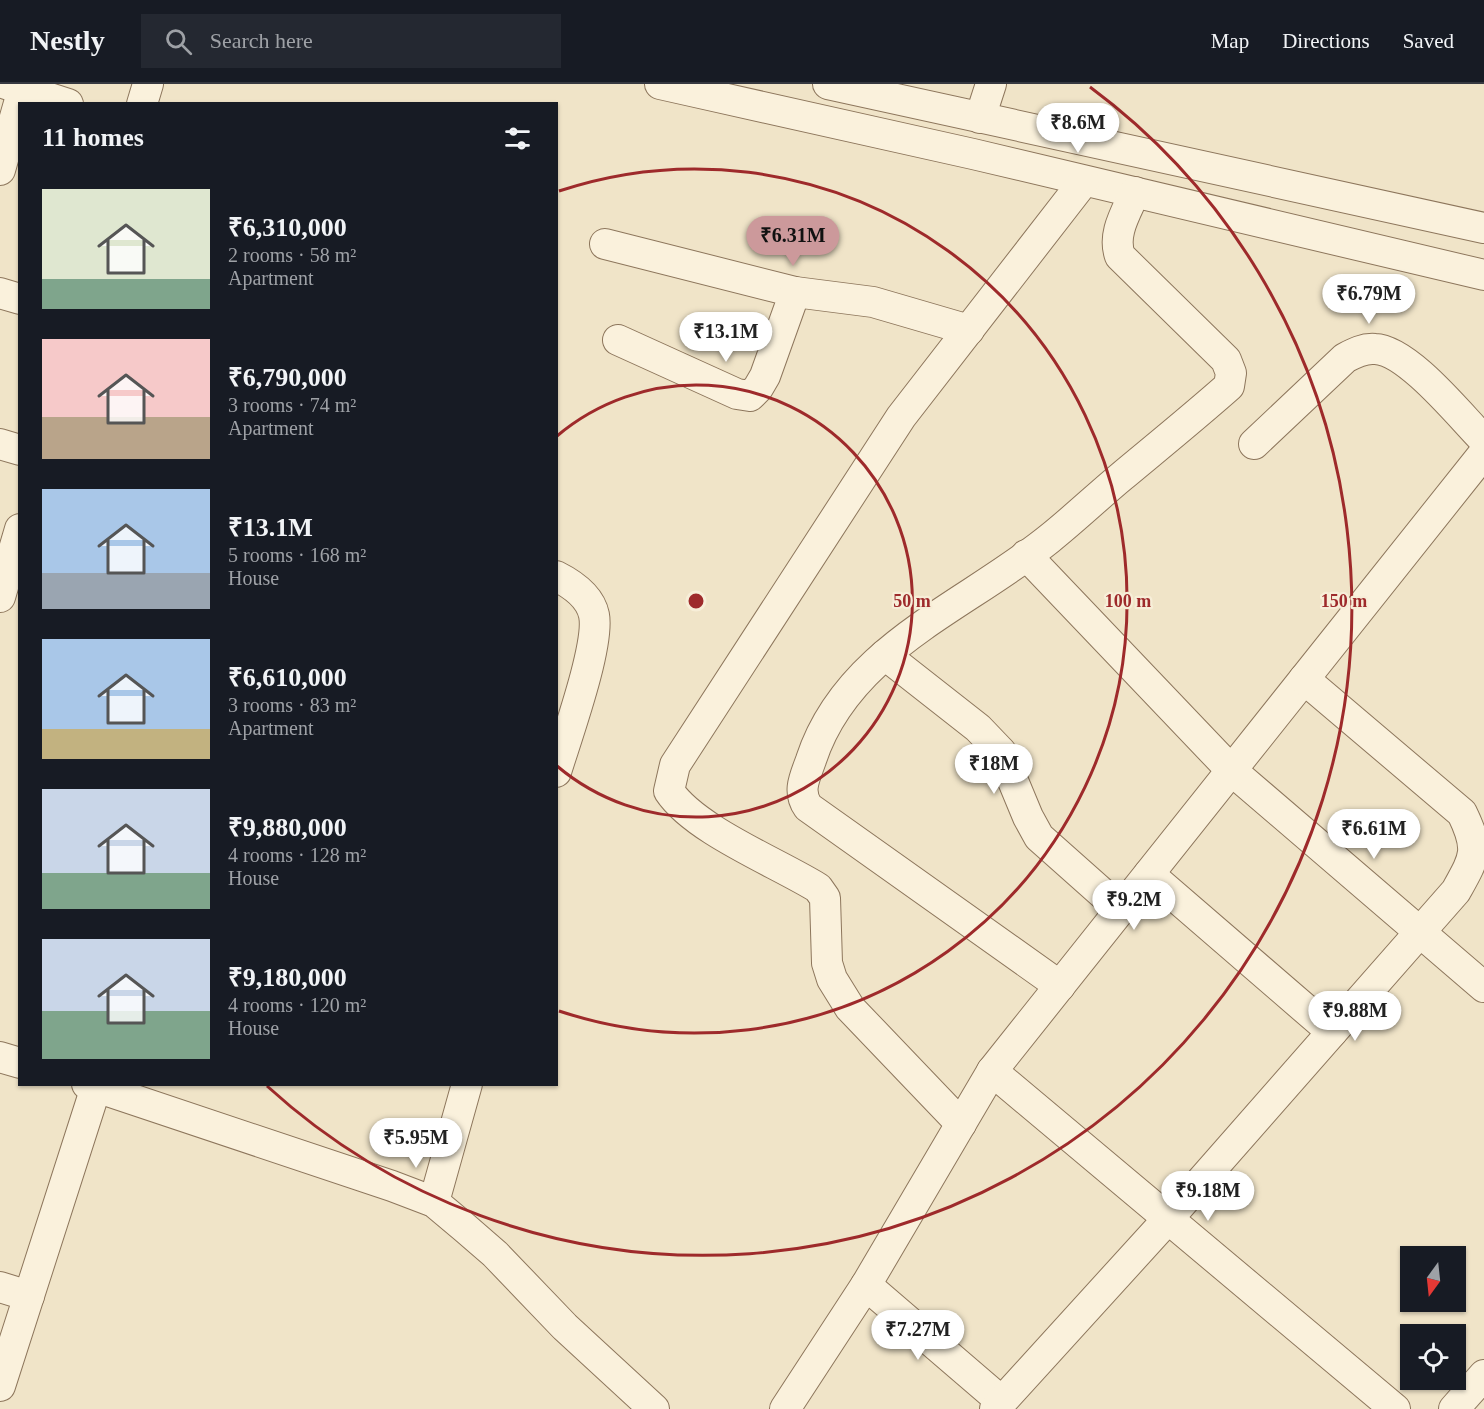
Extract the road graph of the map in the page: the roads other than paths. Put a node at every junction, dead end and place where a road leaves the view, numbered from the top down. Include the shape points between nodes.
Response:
1 (148, 84) edge
2 (660, 84) edge
3 (828, 84) edge
4 (991, 84) edge
5 (14, 87) edge
6 (62, 102) edge
7 (143, 102) edge
8 (980, 118) junction
9 (0, 170) edge
10 (1084, 181) junction
11 (1135, 192) junction
12 (1484, 228) edge
13 (605, 244) dead end
14 (1484, 275) edge
15 (0, 292) edge
16 (795, 292) junction
17 (18, 298) edge
18 (969, 330) junction
19 (618, 340) dead end
20 (1484, 440) edge
21 (0, 444) edge
22 (1254, 444) dead end
23 (18, 449) edge
24 (1484, 453) edge
25 (18, 536) edge
26 (1026, 555) junction
27 (558, 577) edge
28 (0, 597) edge
29 (885, 655) junction
30 (1304, 679) junction
31 (558, 765) edge
32 (1231, 770) junction
33 (1149, 874) junction
34 (1120, 909) junction
35 (1421, 931) junction
36 (1060, 986) junction
37 (1484, 987) edge
38 (1332, 1032) junction
39 (0, 1057) edge
40 (18, 1062) edge
41 (992, 1071) junction
42 (93, 1086) edge
43 (466, 1086) edge
44 (961, 1124) junction
45 (434, 1202) junction
46 (1167, 1220) junction
47 (866, 1285) junction
48 (0, 1287) edge
49 (29, 1296) junction
50 (1484, 1375) edge
51 (0, 1386) edge
52 (998, 1405) edge
53 (654, 1409) edge
54 (785, 1409) edge
55 (1395, 1409) edge
56 (1454, 1409) edge

1 - 7 street
2 - 10 street
3 - 8 street
4 - 8 street
5 - 6 street
5 - 9 street
8 - 12 street
10 - 11 street
10 - 18 street
11 - 14 street
11 - 26 street via 1117,235 1120,256 1226,360 1231,373 1229,386
13 - 16 street
15 - 17 street
16 - 18 street via 873,302
16 - 19 street via 765,376 750,396 737,394
18 - 44 street via 901,417 713,705 675,765 669,791 675,801 726,838 818,888 825,898 827,963 832,979 850,1008
20 - 22 street via 1413,369 1393,353 1376,348 1345,358
21 - 23 street
24 - 30 street
25 - 28 street
26 - 29 street
26 - 32 street
27 - 31 street via 587,599 594,615 591,650
29 - 34 street via 978,728 1001,752 1039,837
29 - 36 street via 868,668 827,720 801,789 802,799
30 - 32 street
30 - 35 street via 1462,813 1473,837 1473,861 1456,891
32 - 33 street
32 - 35 street
33 - 34 street
33 - 38 street
34 - 36 street
35 - 37 street
35 - 38 street
36 - 41 street
38 - 46 street
39 - 40 street
41 - 44 street
41 - 46 street
42 - 45 street
42 - 49 street
43 - 45 street
44 - 47 street
45 - 53 street via 495,1254 565,1327
46 - 52 street
46 - 55 street
47 - 52 street
47 - 54 street
48 - 49 street
49 - 51 street
50 - 56 street

